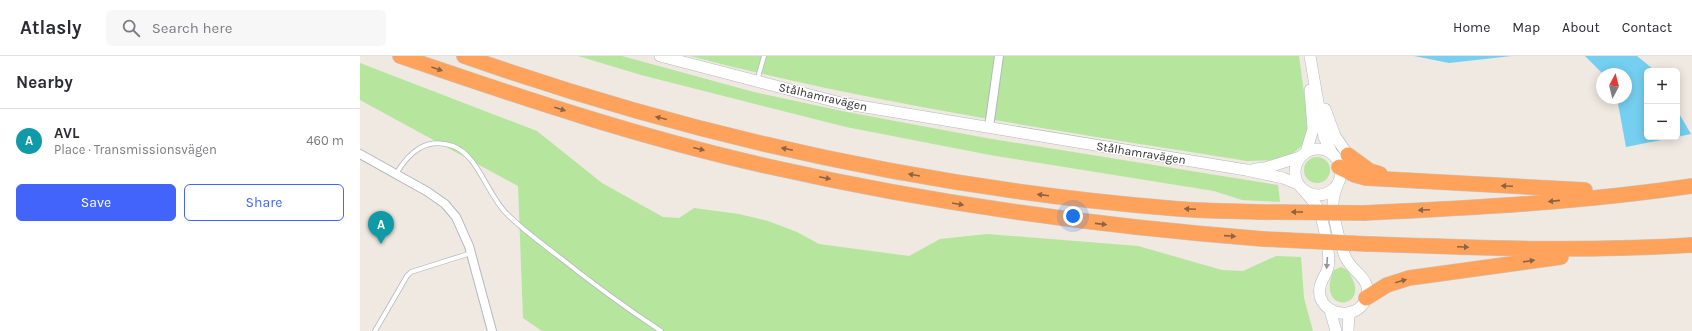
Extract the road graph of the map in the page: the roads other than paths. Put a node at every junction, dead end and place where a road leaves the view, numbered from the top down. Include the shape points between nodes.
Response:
1 (400, 56) edge
2 (464, 56) edge
3 (660, 56) edge
4 (764, 56) edge
5 (999, 56) edge
6 (1306, 56) edge
7 (1310, 56) edge
8 (1314, 77) junction
9 (757, 81) junction
10 (989, 127) junction
11 (360, 154) edge
12 (1303, 155) junction
13 (1348, 155) joint
14 (1337, 168) junction
15 (1246, 170) junction
16 (396, 174) junction
17 (1408, 179) junction
18 (1300, 186) junction
19 (1692, 186) edge
20 (1634, 193) junction
21 (1691, 245) edge
22 (1614, 250) junction
23 (471, 253) junction
24 (1366, 298) junction
25 (1330, 310) junction
26 (1349, 314) junction
27 (375, 331) edge
28 (492, 331) edge
29 (661, 331) edge
30 (1336, 331) edge
31 (1348, 331) edge

1 -> 22 highway, bridge via 506,93 637,132 769,167 892,193 993,210 1161,231 1263,239
20 -> 2 highway, bridge via 1460,209 1364,213 1257,212 1081,200 896,172 774,147 640,112
3 - 9 main road, Stålhamravägen
4 - 9 lane
5 - 10 street
6 - 12 main road via 1313,129
7 - 8 main road
8 - 13 main road via 1334,136
8 - 14 main road via 1324,137
9 - 10 main road, Stålhamravägen via 841,103
10 - 15 main road, Stålhamravägen
11 - 16 street
12 - 14 main road via 1319,149
12 - 15 main road, Stålhamravägen via 1265,168
12 - 18 main road via 1295,173
13 - 17 highway via 1370,171
14 - 17 highway via 1366,178
14 - 18 main road via 1332,190 1321,194 1309,193
14 - 24 main road via 1332,206 1346,258 1365,281
15 - 18 main road, Stålhamravägen via 1283,178
16 - 23 street via 445,204 459,222
16 - 29 lane via 408,155 430,144 447,144 462,151 498,203 515,221 580,274
20 -> 17 highway
18 -> 25 main road via 1318,208 1328,262 1320,288 1322,301
19 - 20 highway
21 - 22 highway
24 -> 22 highway via 1387,285 1409,278
23 - 27 lane via 407,276
23 - 28 street
24 - 26 main road via 1360,308
25 - 26 main road
25 - 30 main road
26 - 31 main road

